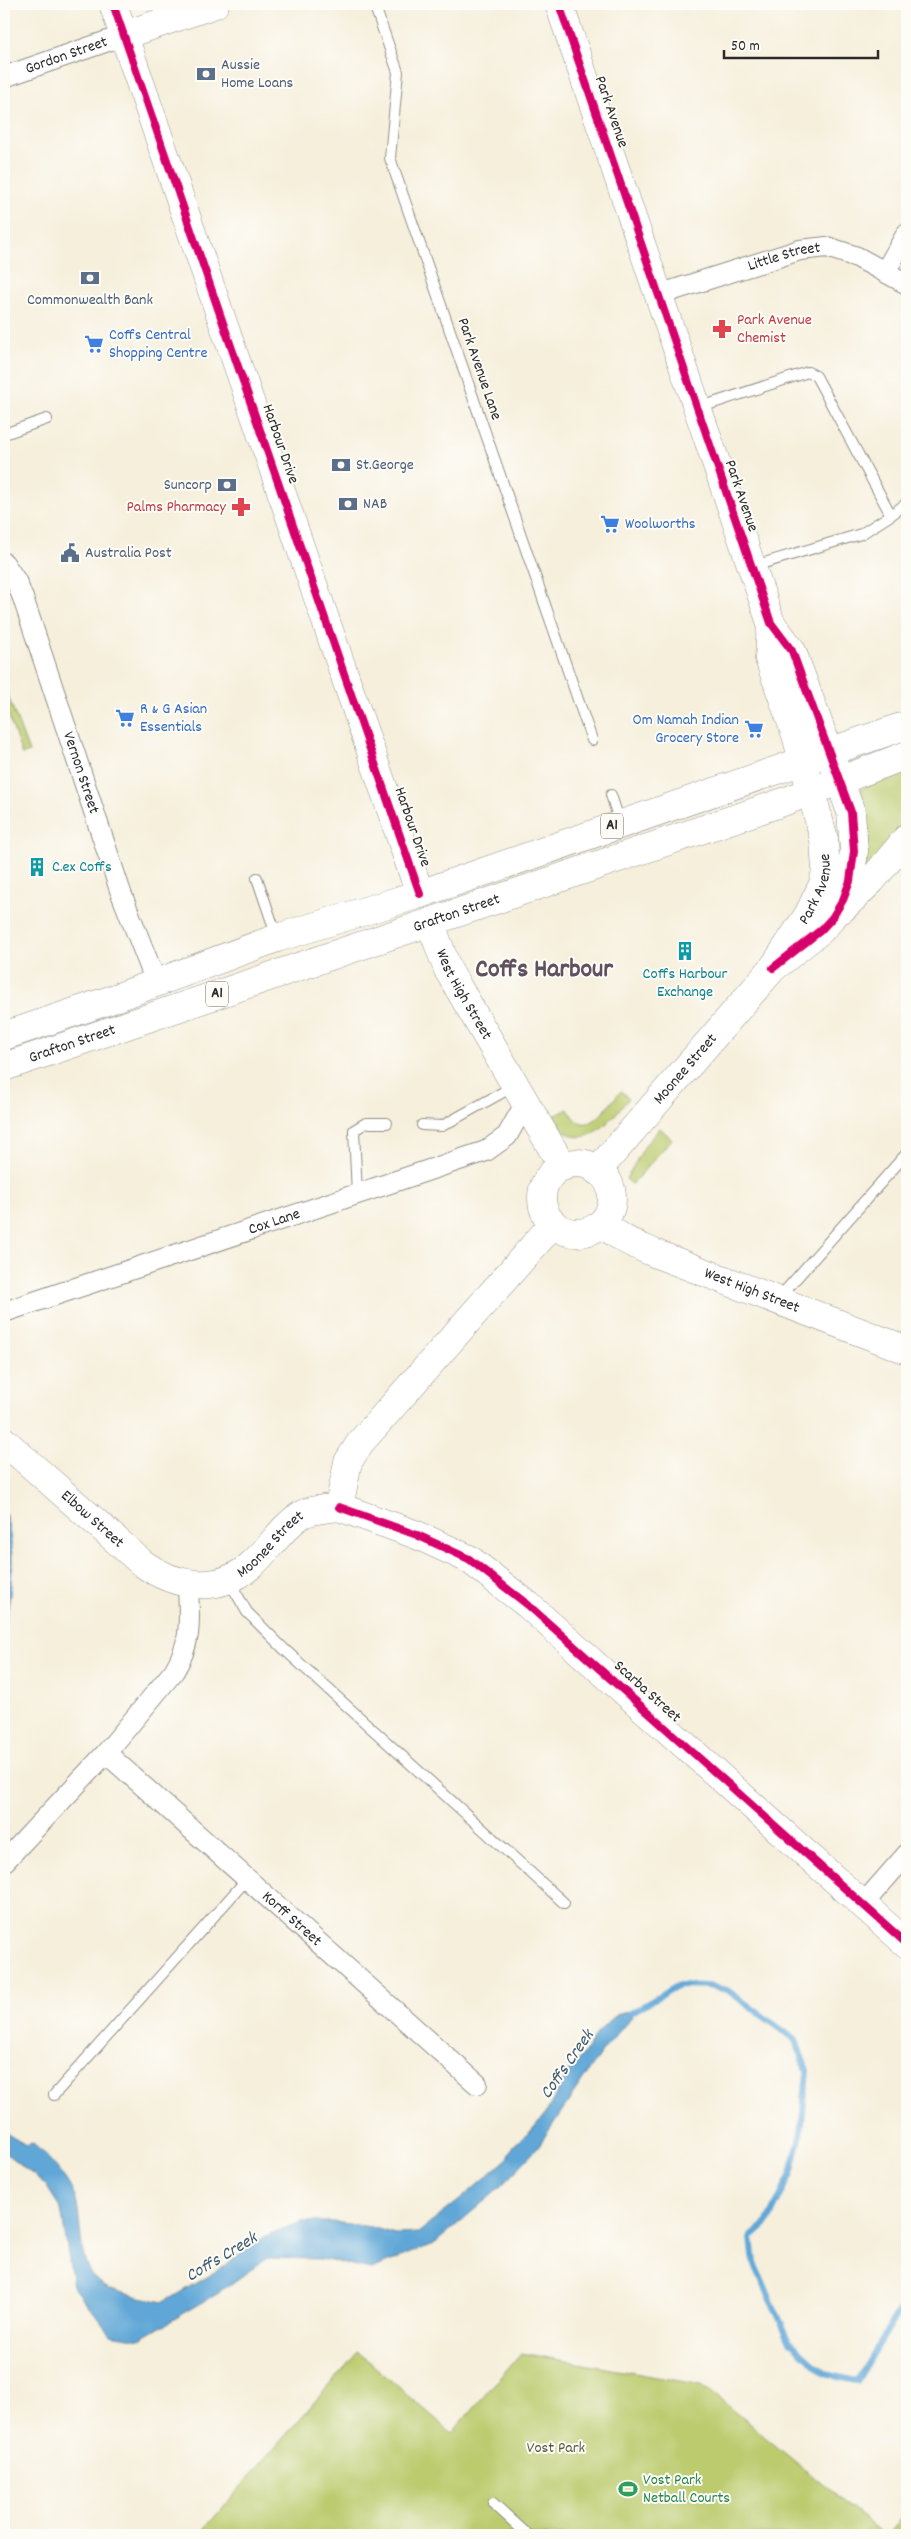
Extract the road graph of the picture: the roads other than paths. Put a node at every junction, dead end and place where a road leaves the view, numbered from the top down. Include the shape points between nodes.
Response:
1 (114, 4) edge
2 (215, 4) edge
3 (374, 4) edge
4 (559, 4) edge
5 (125, 35) junction
6 (4, 77) edge
7 (907, 233) edge
8 (885, 272) junction
9 (907, 284) edge
10 (658, 295) junction
11 (697, 408) junction
12 (47, 419) dead end
13 (4, 434) edge
14 (907, 503) edge
15 (891, 515) junction
16 (4, 563) edge
17 (751, 567) junction
18 (771, 623) junction
19 (907, 725) edge
20 (592, 740) dead end
21 (829, 752) junction
22 (907, 755) edge
23 (804, 760) junction
24 (839, 781) junction
25 (811, 792) junction
26 (611, 795) dead end
27 (620, 823) junction
28 (907, 838) edge
29 (257, 878) dead end
30 (420, 894) junction
31 (832, 918) junction
32 (430, 922) junction
33 (277, 938) junction
34 (773, 968) junction
35 (156, 982) junction
36 (4, 1036) edge
37 (4, 1068) edge
38 (520, 1095) junction
39 (387, 1123) dead end
40 (422, 1125) dead end
41 (907, 1153) edge
42 (563, 1167) junction
43 (598, 1171) junction
44 (357, 1194) junction
45 (603, 1222) junction
46 (553, 1224) junction
47 (778, 1300) junction
48 (4, 1312) edge
49 (907, 1350) edge
50 (4, 1441) edge
51 (339, 1506) junction
52 (228, 1578) junction
53 (188, 1585) junction
54 (106, 1753) junction
55 (907, 1854) edge
56 (4, 1862) edge
57 (248, 1878) junction
58 (564, 1903) dead end
59 (864, 1903) junction
60 (907, 1944) edge
61 (477, 2084) dead end
62 (54, 2096) dead end
63 (493, 2502) dead end
64 (528, 2535) edge

1 - 5 main road, Harbour Drive
2 - 5 main road, Gordon Street
3 - 20 lane, Park Avenue Lane via 398,72 390,158
4 - 10 main road, Park Avenue
5 - 6 street, Gordon Street
5 - 30 main road, Harbour Drive
7 - 8 street
8 - 9 street, Little Street
8 - 10 street, Little Street via 857,257 827,247 800,250
10 - 11 main road, Park Avenue
11 - 15 lane via 808,372 816,376
11 - 17 main road, Park Avenue
12 - 13 lane
14 - 15 lane
15 - 17 lane via 861,534
16 - 35 street, Vernon Street via 23,598 121,892
17 - 18 main road, Park Avenue
18 - 21 main road, Park Avenue via 792,651
18 - 23 main road, Park Avenue via 769,659
19 - 21 main road, Grafton Street / A1
21 - 23 main road, Grafton Street / A1
21 - 24 main road, Park Avenue
22 - 24 main road, Grafton Street / A1
23 - 25 main road, Park Avenue
23 - 27 main road, Grafton Street / A1
24 - 25 main road, Grafton Street / A1
24 - 31 main road, Park Avenue via 851,812 854,863 843,900
25 - 32 main road, Grafton Street / A1
25 - 34 main road, Park Avenue via 824,839 826,871 808,915
26 - 27 lane
27 - 30 main road, Grafton Street / A1
28 - 31 main road via 872,880
29 - 33 lane
30 - 32 main road, Harbour Drive
30 - 33 main road, Grafton Street / A1
31 - 34 main road, Park Avenue
32 - 37 main road, Grafton Street / A1
32 - 38 main road, West High Street via 448,970
33 - 35 main road, Grafton Street / A1
34 - 43 main road, Moonee Street
35 - 36 main road, Grafton Street / A1
38 - 40 lane via 442,1126
38 - 42 main road, West High Street
38 - 44 street, Cox Lane via 506,1136 486,1151
39 - 44 lane via 366,1123 354,1130
41 - 47 lane
42 - 43 main road via 580,1164
42 - 46 main road via 546,1181 542,1192 546,1214
43 - 45 main road via 605,1178 612,1197
44 - 48 street, Cox Lane
45 - 46 main road via 585,1232 573,1233
45 - 47 main road, West High Street via 608,1229 654,1253
46 - 51 main road via 360,1443 348,1462
47 - 49 main road, West High Street
50 - 53 main road, Elbow Street via 142,1563 158,1575
51 - 52 main road, Moonee Street via 303,1513 250,1567
51 - 59 main road, Scarba Street via 417,1535 469,1559 528,1604
52 - 53 main road, Moonee Street
52 - 58 lane via 247,1612 284,1649
53 - 54 street via 189,1637 183,1656
54 - 56 street
54 - 57 street, Korff Street
55 - 59 street
57 - 61 street, Korff Street
57 - 62 lane
59 - 60 main road, Scarba Street
63 - 64 lane

